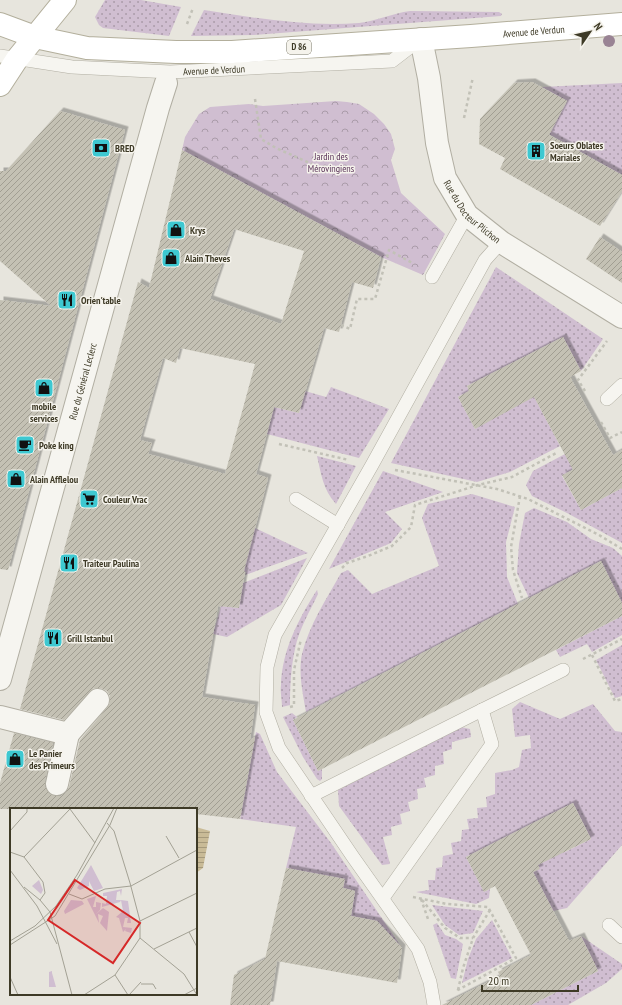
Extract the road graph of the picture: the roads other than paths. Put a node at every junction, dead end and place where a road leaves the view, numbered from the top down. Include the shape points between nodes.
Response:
1 (65, 0) edge
2 (0, 24) edge
3 (622, 24) edge
4 (34, 37) junction
5 (421, 39) junction
6 (9, 57) edge
7 (166, 83) dead end
8 (0, 84) edge
9 (467, 215) junction
10 (501, 242) junction
11 (432, 277) dead end
12 (622, 317) edge
13 (622, 385) edge
14 (607, 399) dead end
15 (296, 500) dead end
16 (338, 525) junction
17 (563, 670) road end
18 (0, 679) edge
19 (98, 700) dead end
20 (482, 710) junction
21 (0, 717) edge
22 (68, 734) junction
23 (58, 784) dead end
24 (311, 796) junction
25 (386, 894) junction
26 (609, 925) dead end
27 (622, 937) edge
28 (434, 1005) edge

1 - 4 main road
2 - 4 main road, Avenue de Verdun / D 86
3 - 5 main road, Avenue de Verdun / D 86
4 - 5 main road, Avenue de Verdun / D 86 via 87,48 176,52 232,52
4 - 6 main road
5 - 6 lane, Avenue de Verdun via 392,62 320,66 170,72 72,68
5 - 9 street, Rue du Docteur Plichon via 445,178
6 - 8 main road
7 - 18 street, Rue du Général Leclerc
9 - 10 street, Rue du Docteur Plichon
9 - 11 lane
10 - 12 street, Rue du Docteur Plichon
10 - 16 lane via 485,260
13 - 14 lane
15 - 16 lane
16 - 24 lane via 275,635 267,668 266,712 279,748
17 - 20 lane
19 - 22 street
20 - 24 lane
20 - 25 lane via 492,744
21 - 22 street
22 - 23 street
24 - 25 lane via 353,857
25 - 28 lane via 418,949 430,982
26 - 27 lane

